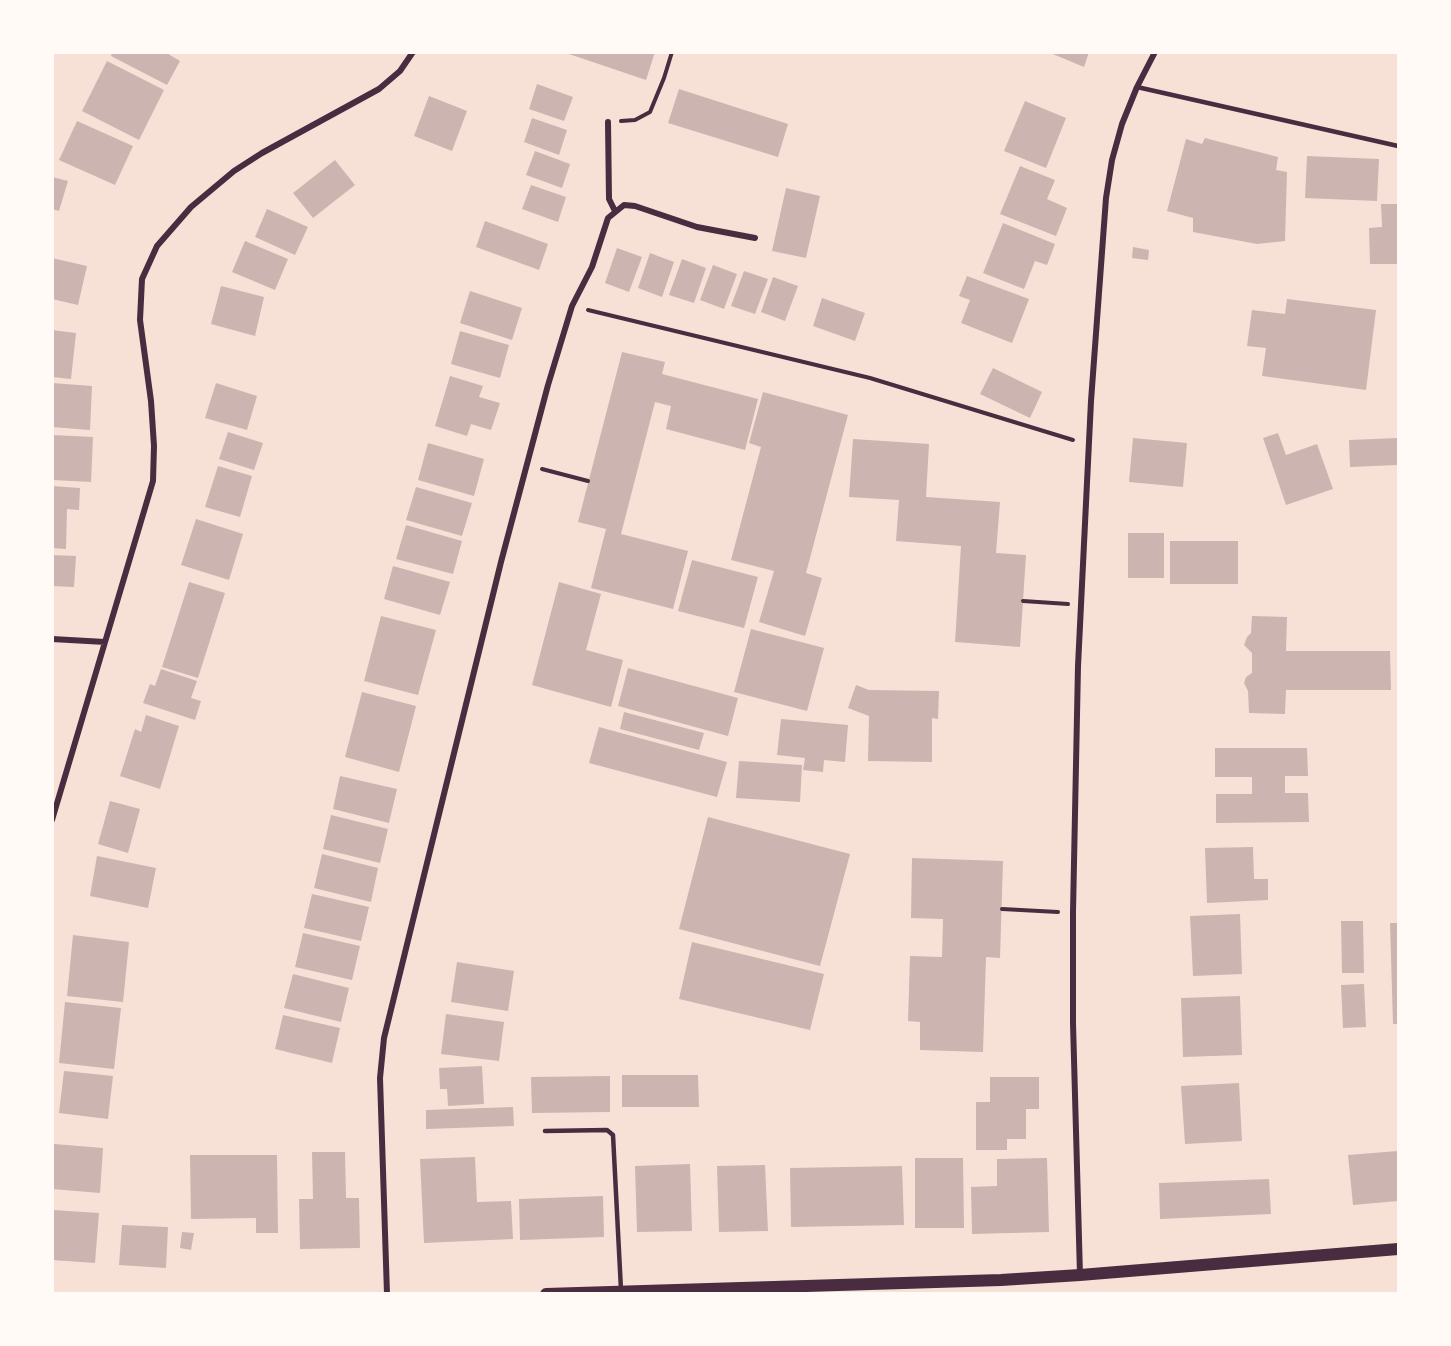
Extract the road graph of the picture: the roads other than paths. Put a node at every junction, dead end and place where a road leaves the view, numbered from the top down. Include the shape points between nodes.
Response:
1 (413, 52) edge
2 (1155, 52) edge
3 (1137, 87) junction
4 (608, 122) road end
5 (1398, 146) edge
6 (615, 211) junction
7 (755, 238) dead end
8 (52, 639) edge
9 (105, 642) junction
10 (52, 820) edge
11 (545, 1131) dead end
12 (1398, 1250) edge
13 (1080, 1275) junction
14 (621, 1291) junction
15 (387, 1293) edge
16 (546, 1293) edge

1 - 9 street via 400,71 379,89 234,171 191,207 157,246 142,279 140,320 151,400 153,481
2 - 3 street
3 - 5 lane
3 - 13 street via 1122,124 1106,198 1080,605 1073,912
4 - 6 street via 609,199
6 - 7 street via 624,205 635,206 697,227
6 - 15 street via 608,218 592,267 572,306 527,465 384,1038 380,1078
8 - 9 street
9 - 10 street
11 - 14 lane via 607,1130 613,1135
12 - 13 main road
13 - 14 main road
14 - 16 main road

